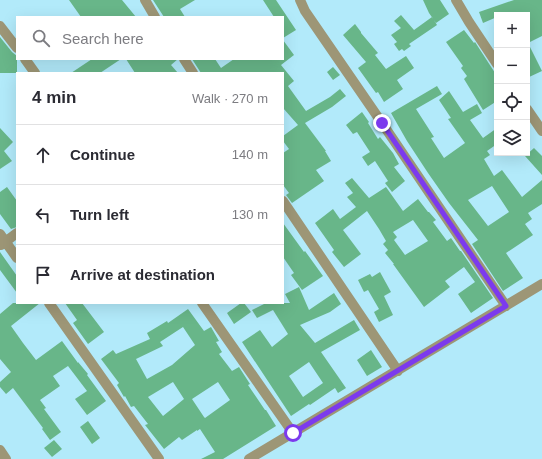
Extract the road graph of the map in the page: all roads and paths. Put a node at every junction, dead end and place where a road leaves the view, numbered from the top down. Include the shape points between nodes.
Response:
1 (145, 0) edge
2 (300, 0) edge
3 (456, 0) edge
4 (154, 16) edge
5 (0, 26) edge
6 (16, 47) edge
7 (26, 60) edge
8 (185, 60) edge
9 (494, 60) edge
10 (34, 72) edge
11 (192, 72) edge
12 (530, 113) edge
13 (542, 131) edge
14 (284, 202) edge
15 (16, 233) edge
16 (2, 240) edge
17 (16, 257) edge
18 (542, 284) edge
19 (50, 304) edge
20 (203, 304) edge
21 (506, 306) junction
22 (398, 371) junction
23 (293, 433) junction
24 (0, 450) edge
25 (6, 459) edge
26 (159, 459) edge
27 (249, 459) edge

1 - 4 street
2 - 21 street
3 - 9 street
5 - 6 street
7 - 10 street
8 - 11 street
12 - 13 street
14 - 22 street
15 - 16 street
16 - 17 street
18 - 21 street
19 - 26 street
20 - 23 street
21 - 22 street
22 - 23 street
23 - 27 street
24 - 25 street

